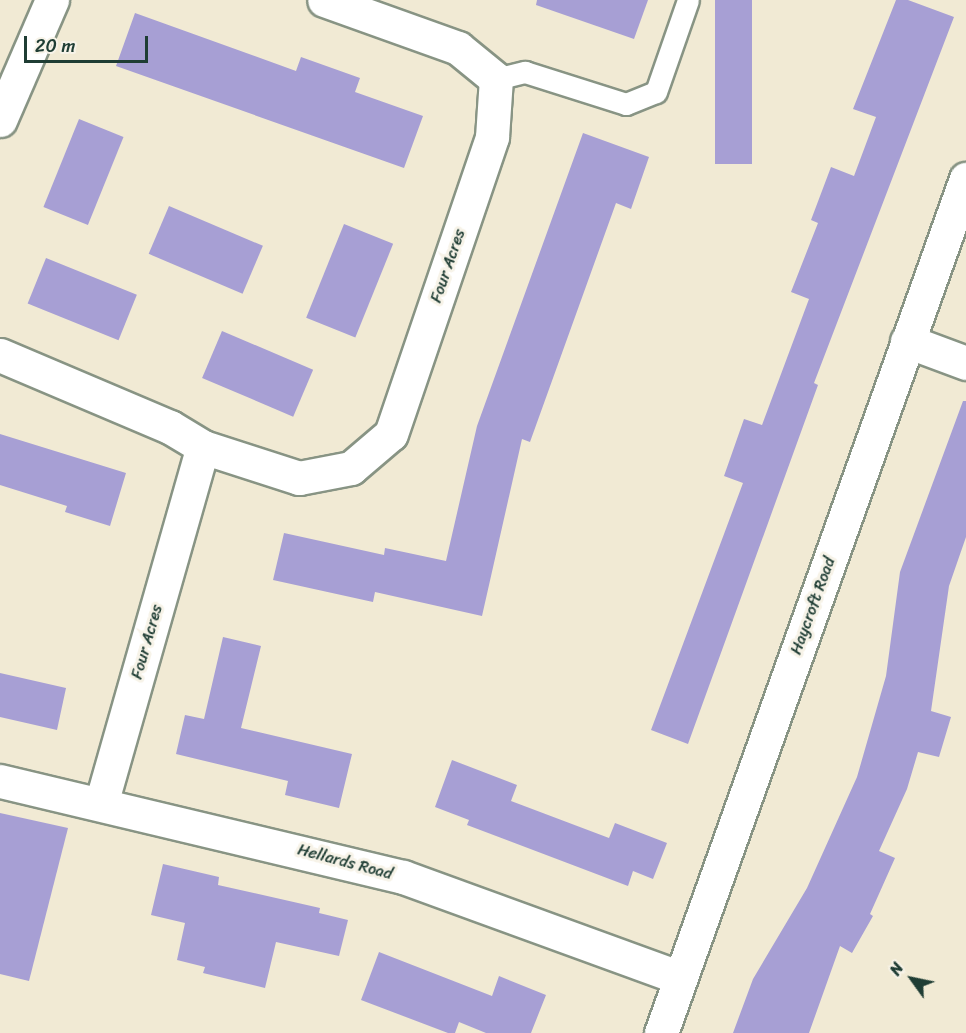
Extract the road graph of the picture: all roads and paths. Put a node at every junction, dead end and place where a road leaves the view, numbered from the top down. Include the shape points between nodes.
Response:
1 (52, 0) edge
2 (324, 0) edge
3 (688, 0) edge
4 (496, 79) junction
5 (0, 120) edge
6 (966, 179) edge
7 (907, 341) junction
8 (0, 355) edge
9 (966, 363) edge
10 (203, 447) junction
11 (0, 781) edge
12 (101, 804) junction
13 (680, 978) junction
14 (661, 1033) edge

1 - 5 street
2 - 4 street via 458,48
3 - 4 lane via 656,92 626,104 525,72
4 - 10 street, Four Acres via 492,137 391,434 351,468 298,478
6 - 7 street, Haycroft Road
7 - 9 street
7 - 13 street, Haycroft Road
8 - 10 street, Four Acres via 170,427
10 - 12 street, Four Acres
11 - 12 street, Hellards Road
12 - 13 street, Hellards Road via 404,877
13 - 14 street, Haycroft Road

